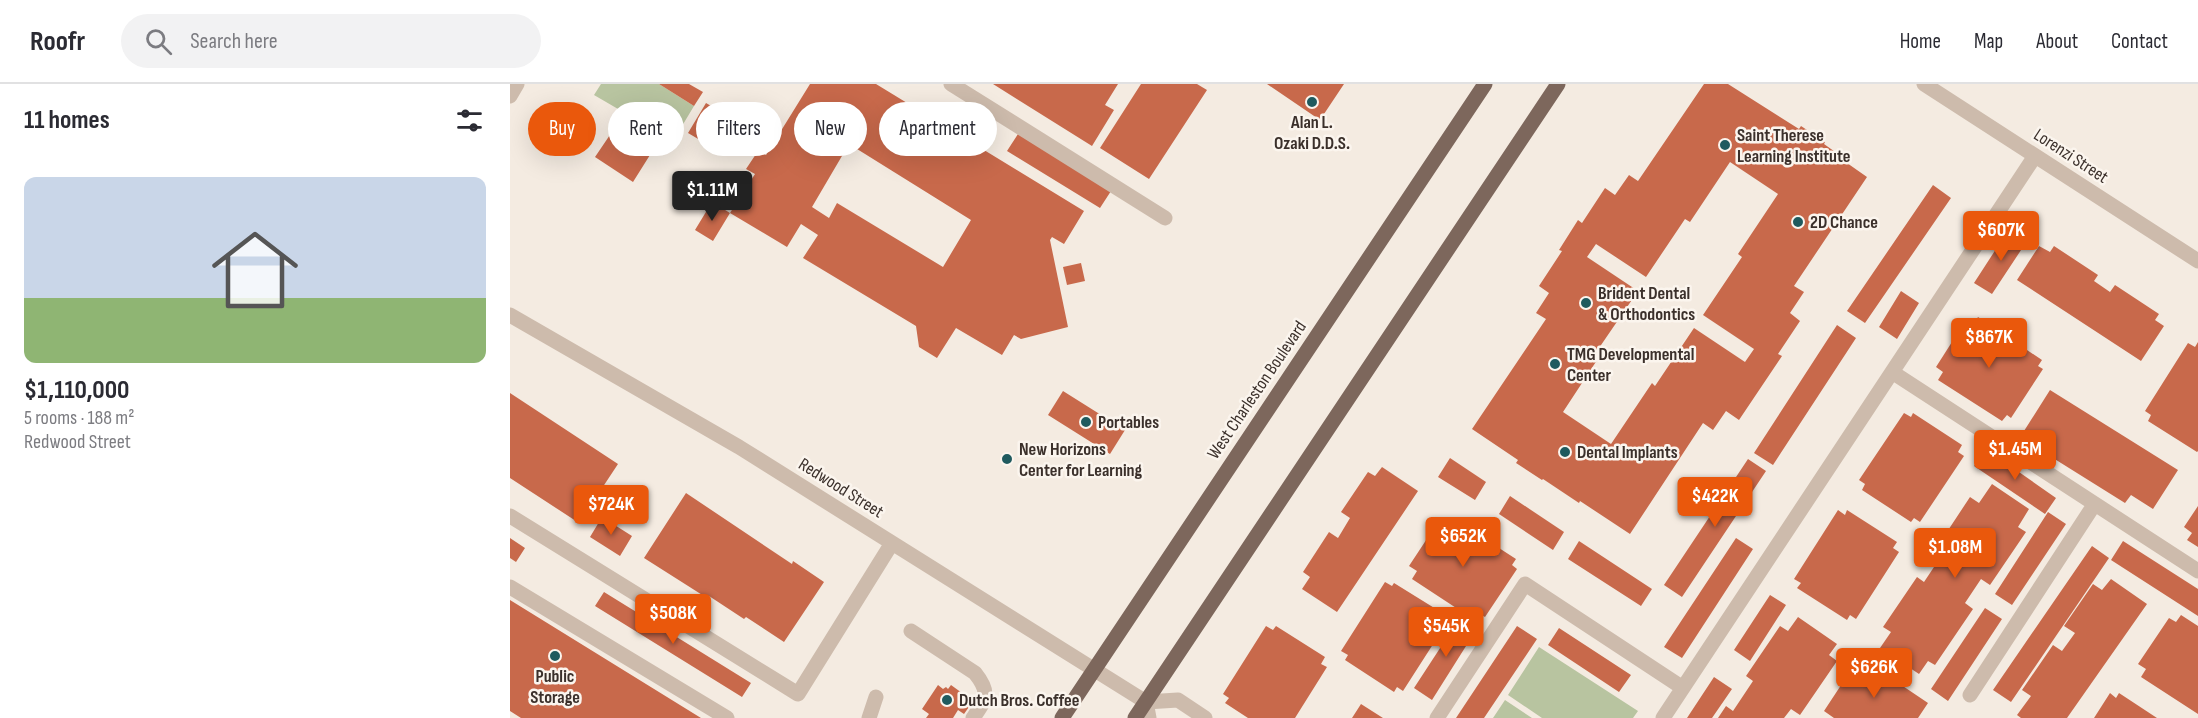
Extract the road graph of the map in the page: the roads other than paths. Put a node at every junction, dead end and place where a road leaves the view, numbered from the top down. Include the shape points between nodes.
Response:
1 (518, 84) edge
2 (951, 84) edge
3 (1485, 84) edge
4 (1558, 84) edge
5 (1924, 84) edge
6 (510, 96) edge
7 (2035, 156) junction
8 (1165, 218) dead end
9 (2198, 261) edge
10 (510, 315) edge
11 (1892, 372) junction
12 (2094, 505) junction
13 (510, 516) edge
14 (892, 543) junction
15 (2198, 571) edge
16 (510, 587) edge
17 (911, 631) dead end
18 (1094, 670) junction
19 (1683, 688) junction
20 (1970, 695) dead end
21 (876, 697) dead end
22 (1146, 702) junction
23 (727, 718) edge
24 (869, 718) edge
25 (973, 718) edge
26 (1062, 718) edge
27 (1135, 718) edge
28 (1149, 718) edge
29 (1205, 718) edge
30 (1437, 718) edge
31 (1663, 718) edge

1 - 6 street
2 - 8 street
3 - 18 main road, West Charleston Boulevard
4 - 22 main road
5 - 7 street, Lorenzi Street
7 - 9 street, Lorenzi Street
7 - 11 street
10 - 14 street, Redwood Street via 740,447
11 - 12 street
11 - 19 street
12 - 15 street
12 - 20 street
13 - 14 street via 798,694
14 - 18 street, Redwood Street
16 - 23 street
17 - 25 street via 975,673 982,682 986,690 984,702
18 - 22 street, Redwood Street
18 - 26 main road, West Charleston Boulevard
19 - 30 street via 1525,584
19 - 31 street
21 - 24 street
22 - 27 main road
22 - 28 street
22 - 29 street via 1178,700

